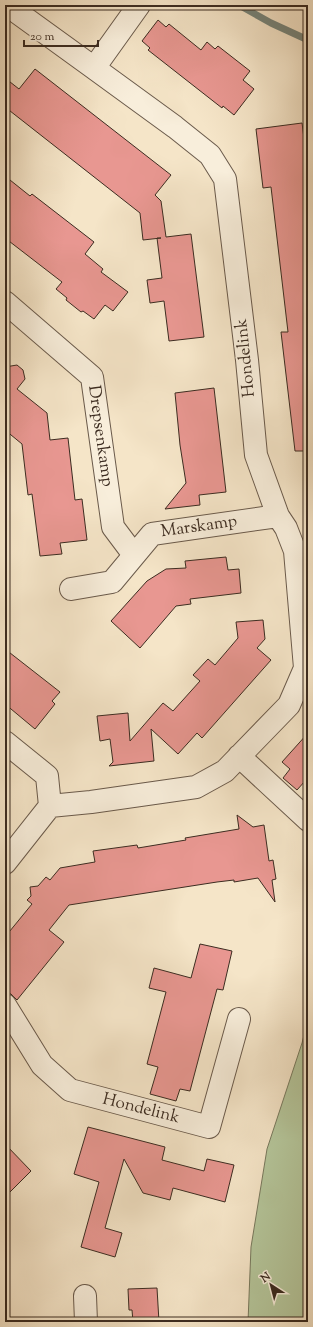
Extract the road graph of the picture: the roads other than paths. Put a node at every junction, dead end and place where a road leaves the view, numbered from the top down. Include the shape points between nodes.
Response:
1 (7, 5) edge
2 (140, 5) edge
3 (94, 68) junction
4 (5, 302) edge
5 (278, 516) junction
6 (134, 555) junction
7 (71, 589) dead end
8 (5, 742) edge
9 (239, 756) junction
10 (50, 806) junction
11 (308, 820) edge
12 (5, 862) edge
13 (5, 1005) edge
14 (239, 1019) dead end
15 (85, 1296) dead end
16 (86, 1322) edge

1 - 3 street, Hondelink
2 - 3 street
3 - 5 street, Hondelink via 210,155 226,180 256,456
4 - 6 street, Drepsenkamp via 92,377 113,527
5 - 6 street, Marskamp via 152,534
5 - 9 street, Hondelink via 295,551 305,668 289,705
6 - 7 street, Marskamp via 112,582
8 - 10 street via 47,776
9 - 10 street, Hondelink via 225,771 196,787
9 - 11 street
10 - 12 street
13 - 14 street, Hondelink via 42,1065 70,1090 209,1126
15 - 16 street

